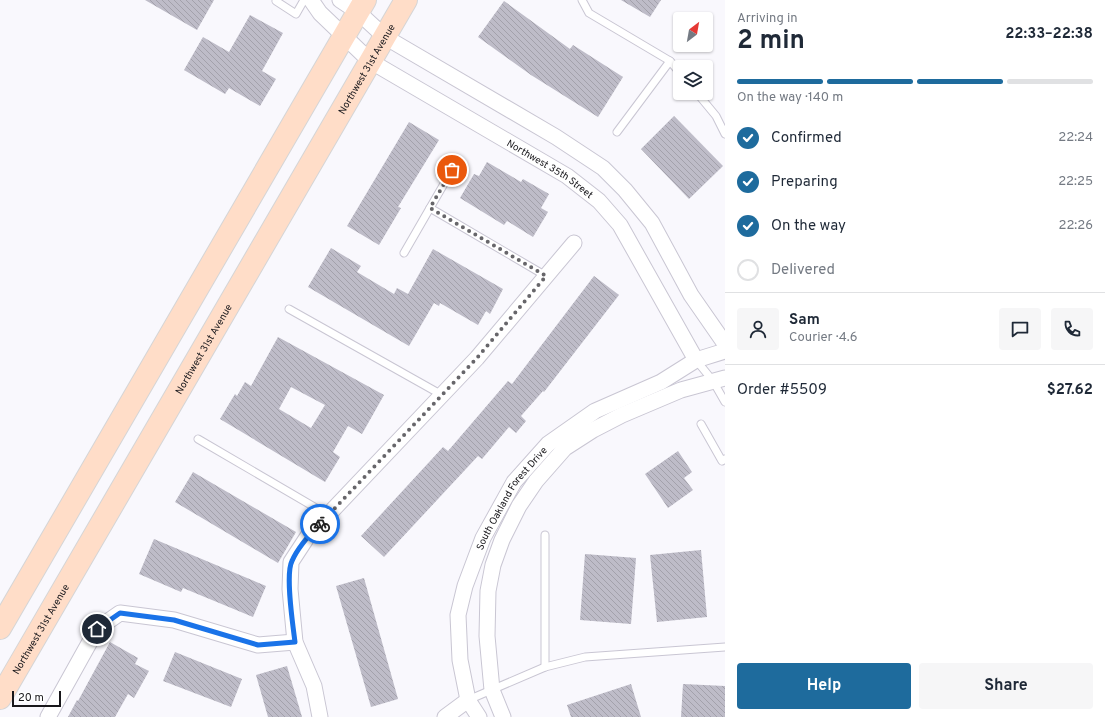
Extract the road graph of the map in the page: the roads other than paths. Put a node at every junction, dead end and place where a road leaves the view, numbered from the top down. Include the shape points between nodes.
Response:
1 (304, 0) edge
2 (311, 0) edge
3 (340, 0) edge
4 (406, 0) edge
5 (582, 0) edge
6 (276, 1) edge
7 (362, 6) edge
8 (344, 37) junction
9 (385, 37) junction
10 (370, 61) junction
11 (670, 61) junction
12 (673, 64) edge
13 (703, 100) edge
14 (617, 132) dead end
15 (725, 134) edge
16 (452, 170) dead end
17 (430, 208) junction
18 (574, 243) dead end
19 (404, 253) dead end
20 (546, 276) junction
21 (289, 309) dead end
22 (725, 344) edge
23 (725, 352) edge
24 (696, 360) junction
25 (719, 379) edge
26 (442, 395) junction
27 (725, 402) edge
28 (701, 424) dead end
29 (198, 439) dead end
30 (724, 462) edge
31 (328, 515) junction
32 (545, 535) dead end
33 (0, 628) edge
34 (295, 642) junction
35 (725, 647) edge
36 (545, 666) junction
37 (492, 690) junction
38 (0, 698) edge
39 (468, 700) junction
40 (48, 717) edge
41 (320, 717) edge
42 (445, 717) edge
43 (479, 717) edge
44 (503, 717) edge

1 - 6 lane via 296,14
2 - 8 street, Northwest 35th Street
3 - 7 street
4 - 9 main road, Northwest 31st Avenue
5 - 11 lane via 589,13
7 - 8 main road
7 - 9 street
8 - 10 street, Northwest 35th Street
8 - 33 main road
9 - 10 main road, Northwest 31st Avenue
9 - 22 street via 556,137 603,168 652,223 691,295
10 - 24 street, Northwest 35th Street via 567,176 599,201 620,225
10 - 38 main road, Northwest 31st Avenue
11 - 12 lane
11 - 14 lane
13 - 15 lane via 716,116
16 - 17 lane
17 - 19 lane
17 - 20 lane
18 - 20 street
20 - 26 street via 477,358
21 - 26 lane
23 - 24 street, South Oakland Forest Drive
24 - 25 lane
24 - 39 street, South Oakland Forest Drive via 661,382 595,411 548,444 514,482 483,538 465,586 458,615 460,660
25 - 27 lane
25 - 37 street, South Oakland Forest Drive via 681,390 593,430 565,448 536,481 519,506 493,565 488,591 487,636
26 - 31 street
28 - 30 lane
29 - 31 lane
31 - 34 street via 308,536 291,562 290,588
32 - 36 lane
34 - 40 street via 258,645 174,620 120,613 97,629
34 - 41 street via 314,686
35 - 36 lane via 585,657
36 - 37 lane
37 - 39 lane
37 - 44 street, South Oakland Forest Drive
39 - 42 street
39 - 43 street, South Oakland Forest Drive

